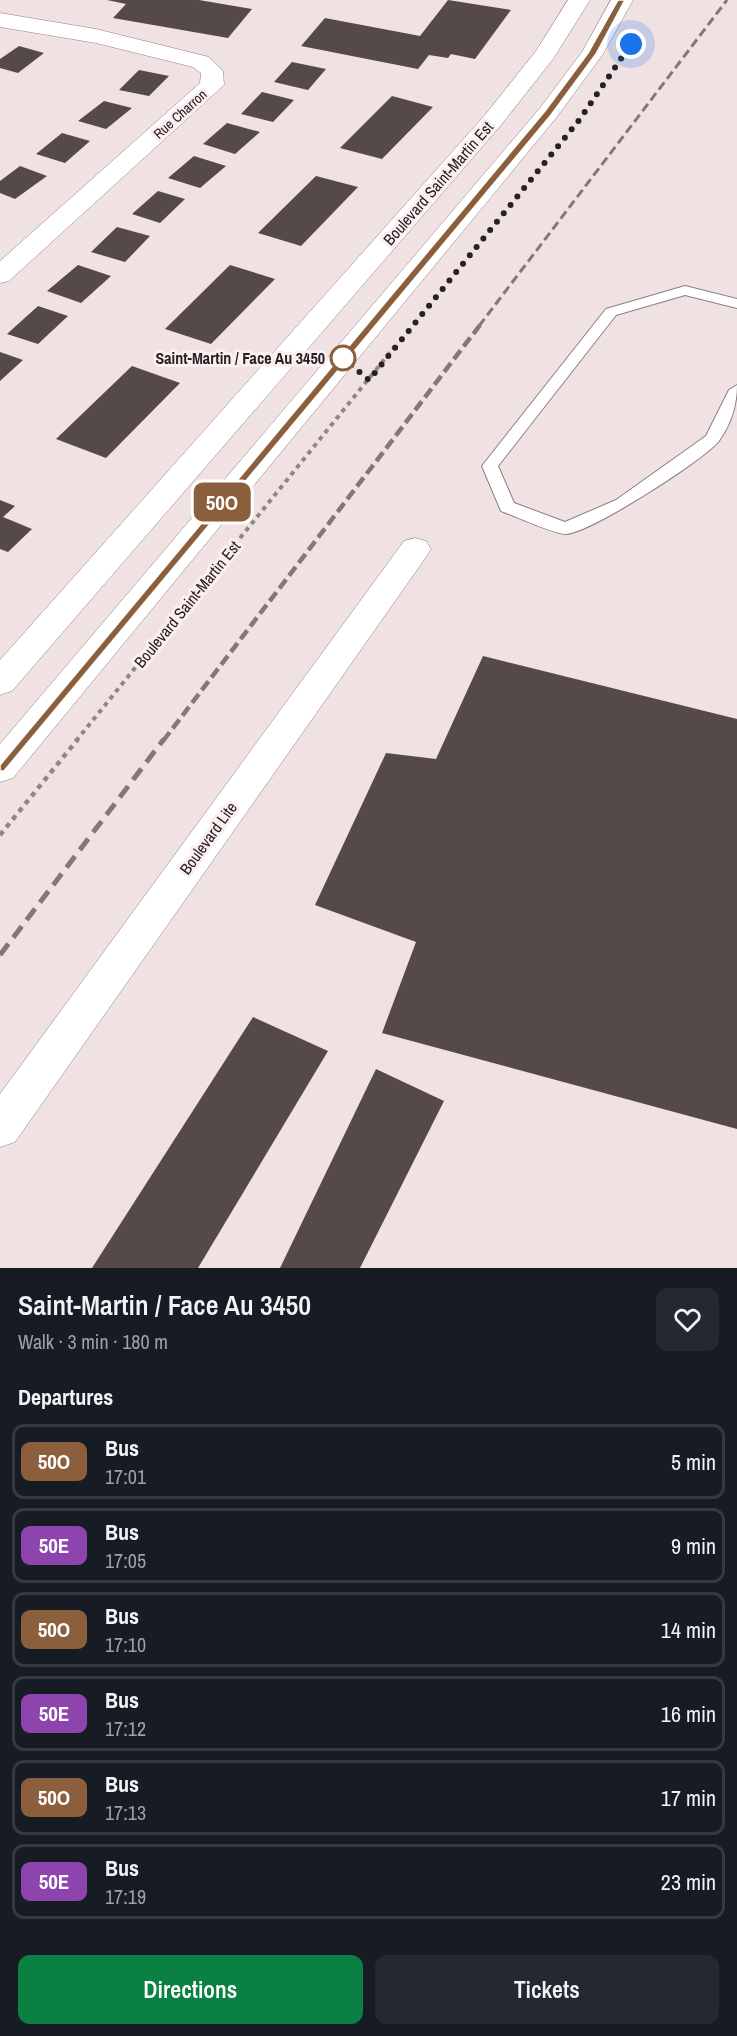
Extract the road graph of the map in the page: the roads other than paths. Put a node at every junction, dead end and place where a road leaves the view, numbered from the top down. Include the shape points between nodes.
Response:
1 (21, 0) edge
2 (579, 0) edge
3 (621, 0) edge
4 (0, 18) edge
5 (0, 275) edge
6 (737, 304) edge
7 (737, 390) edge
8 (415, 549) dead end
9 (0, 682) edge
10 (0, 768) edge
11 (0, 1128) edge

1 - 4 main road
2 - 9 main road, Boulevard Saint-Martin Est via 545,54 493,120
3 - 10 main road via 592,54 548,113
4 - 5 main road, Rue Charron via 117,41 201,62 212,71 212,85
6 - 7 lane via 685,290 611,312 490,466 507,507 566,528 622,504 712,439
8 - 11 main road, Boulevard Lite

